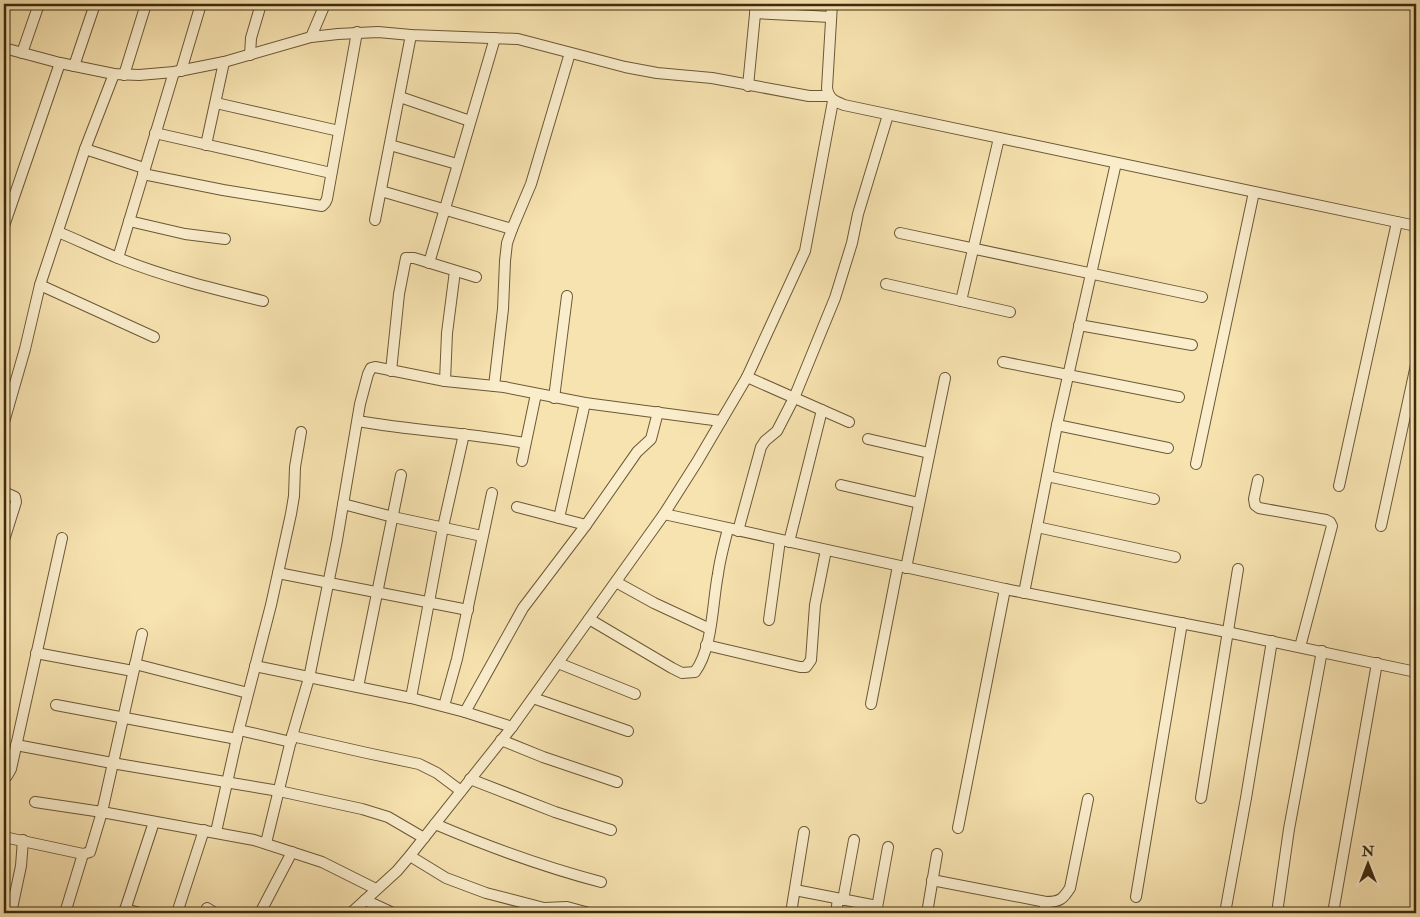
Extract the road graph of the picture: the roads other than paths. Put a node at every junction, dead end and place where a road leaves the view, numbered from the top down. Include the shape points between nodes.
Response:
1 (39, 4) edge
2 (95, 4) edge
3 (146, 4) edge
4 (201, 4) edge
5 (261, 4) edge
6 (325, 4) edge
7 (630, 4) edge
8 (638, 4) edge
9 (832, 4) edge
10 (755, 8) edge
11 (831, 18) junction
12 (357, 32) junction
13 (411, 35) junction
14 (311, 37) junction
15 (495, 38) junction
16 (4, 48) edge
17 (22, 53) junction
18 (570, 53) junction
19 (250, 55) junction
20 (224, 62) junction
21 (60, 64) junction
22 (74, 66) junction
23 (178, 72) junction
24 (119, 74) junction
25 (748, 86) junction
26 (400, 97) junction
27 (831, 98) junction
28 (216, 103) junction
29 (888, 115) junction
30 (470, 120) junction
31 (338, 131) junction
32 (155, 133) junction
33 (998, 138) junction
34 (206, 145) junction
35 (390, 145) junction
36 (85, 150) junction
37 (1116, 163) junction
38 (457, 164) junction
39 (144, 171) junction
40 (331, 173) junction
41 (381, 192) junction
42 (1254, 192) junction
43 (444, 210) junction
44 (375, 220) dead end
45 (129, 221) junction
46 (1397, 222) junction
47 (4, 226) edge
48 (1416, 226) edge
49 (512, 229) junction
50 (58, 232) junction
51 (900, 232) dead end
52 (225, 239) dead end
53 (972, 248) junction
54 (118, 258) junction
55 (429, 263) junction
56 (455, 271) junction
57 (1091, 272) junction
58 (476, 277) dead end
59 (886, 284) dead end
60 (40, 285) junction
61 (567, 296) dead end
62 (1202, 296) dead end
63 (263, 301) dead end
64 (961, 302) junction
65 (1010, 312) dead end
66 (1079, 325) junction
67 (154, 337) dead end
68 (1192, 345) dead end
69 (1003, 362) dead end
70 (1416, 366) edge
71 (391, 371) junction
72 (1068, 375) junction
73 (747, 377) junction
74 (945, 378) dead end
75 (445, 381) junction
76 (494, 386) junction
77 (536, 394) junction
78 (1179, 397) dead end
79 (554, 398) junction
80 (794, 398) junction
81 (585, 403) junction
82 (822, 410) junction
83 (658, 412) junction
84 (358, 421) junction
85 (720, 421) junction
86 (4, 422) edge
87 (849, 422) dead end
88 (1057, 425) junction
89 (301, 432) dead end
90 (464, 434) junction
91 (868, 439) dead end
92 (525, 443) junction
93 (1168, 448) dead end
94 (929, 453) junction
95 (522, 461) dead end
96 (1196, 464) dead end
97 (401, 475) dead end
98 (1047, 476) junction
99 (1258, 480) dead end
100 (841, 485) dead end
101 (1339, 486) dead end
102 (4, 492) edge
103 (492, 493) dead end
104 (1154, 500) dead end
105 (919, 503) junction
106 (343, 504) junction
107 (518, 507) dead end
108 (664, 514) junction
109 (393, 517) junction
110 (559, 518) junction
111 (586, 525) junction
112 (1382, 526) dead end
113 (443, 527) junction
114 (1037, 527) junction
115 (733, 530) junction
116 (482, 536) junction
117 (62, 538) dead end
118 (4, 540) edge
119 (784, 541) junction
120 (826, 550) junction
121 (1175, 557) dead end
122 (902, 567) junction
123 (1238, 569) dead end
124 (278, 573) junction
125 (328, 582) junction
126 (616, 582) junction
127 (1005, 589) junction
128 (377, 592) junction
129 (1024, 593) junction
130 (429, 602) junction
131 (468, 610) junction
132 (590, 618) junction
133 (768, 620) dead end
134 (1182, 623) junction
135 (710, 629) junction
136 (1227, 632) junction
137 (142, 634) dead end
138 (1272, 641) junction
139 (706, 645) junction
140 (1300, 647) junction
141 (1322, 651) junction
142 (36, 653) junction
143 (558, 663) junction
144 (1377, 663) junction
145 (255, 666) junction
146 (134, 667) junction
147 (1416, 672) edge
148 (309, 678) junction
149 (358, 687) junction
150 (248, 693) junction
151 (635, 694) dead end
152 (411, 698) junction
153 (533, 698) junction
154 (871, 704) dead end
155 (56, 705) dead end
156 (444, 706) junction
157 (465, 712) junction
158 (123, 717) junction
159 (512, 727) junction
160 (628, 730) dead end
161 (238, 734) junction
162 (292, 739) junction
163 (501, 740) junction
164 (16, 745) junction
165 (112, 763) junction
166 (4, 775) edge
167 (470, 779) junction
168 (617, 782) dead end
169 (227, 783) junction
170 (279, 791) junction
171 (461, 791) junction
172 (1088, 798) dead end
173 (1201, 798) dead end
174 (36, 802) dead end
175 (102, 812) junction
176 (154, 822) junction
177 (435, 824) junction
178 (958, 828) dead end
179 (204, 830) junction
180 (612, 830) dead end
181 (216, 832) junction
182 (804, 832) dead end
183 (4, 837) edge
184 (424, 838) junction
185 (23, 840) junction
186 (854, 840) dead end
187 (266, 844) junction
188 (888, 847) dead end
189 (292, 852) junction
190 (83, 854) junction
191 (937, 854) dead end
192 (410, 856) junction
193 (932, 880) junction
194 (601, 882) dead end
195 (376, 889) junction
196 (794, 890) junction
197 (1136, 897) dead end
198 (841, 899) junction
199 (365, 900) junction
200 (1046, 902) junction
201 (876, 910) edge
202 (124, 911) edge
203 (11, 913) edge
204 (65, 913) edge
205 (140, 913) edge
206 (177, 913) edge
207 (260, 913) edge
208 (351, 913) edge
209 (393, 913) edge
210 (589, 913) edge
211 (791, 913) edge
212 (836, 913) edge
213 (926, 913) edge
214 (1044, 913) edge
215 (1225, 913) edge
216 (1277, 913) edge
217 (1333, 913) edge

1 - 17 street
2 - 22 street
3 - 24 street
4 - 23 street
5 - 19 street via 251,38
6 - 14 street
7 - 8 street
9 - 11 street
10 - 11 street
10 - 25 street
11 - 27 street via 827,88
12 - 13 street
12 - 14 street
12 - 31 street
13 - 15 street
13 - 26 street
14 - 19 street
15 - 18 street via 518,39
15 - 30 street
16 - 17 street
17 - 21 street
18 - 25 street via 657,73 712,78
18 - 49 street via 531,184
19 - 20 street
20 - 23 street
20 - 28 street
21 - 22 street
21 - 47 street
22 - 24 street
23 - 24 street
23 - 32 street
24 - 36 street
25 - 27 street
26 - 30 street
26 - 35 street
27 - 29 street via 844,106
27 - 73 street via 804,250
28 - 31 street
28 - 34 street
29 - 33 street
29 - 80 street via 844,272
30 - 38 street
31 - 40 street
32 - 34 street
32 - 39 street
33 - 37 street
33 - 53 street
34 - 40 street
35 - 38 street
35 - 41 street
36 - 39 street
36 - 50 street
37 - 42 street
37 - 57 street
38 - 43 street
39 - 40 street via 223,190 322,206
39 - 45 street
41 - 43 street
41 - 44 street
42 - 46 street
42 - 96 street
43 - 49 street
43 - 55 street
45 - 52 street
45 - 54 street
46 - 48 street
46 - 101 street
49 - 76 street via 505,261
50 - 54 street
50 - 60 street
51 - 53 street
53 - 57 street
53 - 64 street
54 - 63 street via 206,287
55 - 56 street
55 - 71 street via 410,257 404,262
56 - 58 street
56 - 75 street
57 - 62 street
57 - 66 street
59 - 64 street
60 - 67 street
60 - 86 street
61 - 79 street
64 - 65 street
66 - 68 street
66 - 72 street
69 - 72 street
70 - 112 street
71 - 75 street
71 - 84 street via 369,370
72 - 78 street
72 - 88 street
73 - 80 street
73 - 85 street
74 - 94 street
75 - 76 street
76 - 77 street
77 - 79 street
77 - 92 street
79 - 81 street
80 - 82 street
80 - 115 street via 777,431 761,447
81 - 83 street
81 - 110 street
82 - 87 street
82 - 119 street
83 - 85 street
83 - 111 street via 650,439 637,452
84 - 90 street
84 - 106 street
85 - 108 street
88 - 93 street
88 - 98 street
89 - 124 street via 294,496
90 - 92 street
90 - 113 street
91 - 94 street
92 - 95 street
94 - 105 street
97 - 109 street
98 - 104 street
98 - 114 street
99 - 140 street via 1254,499 1259,508 1326,520 1332,526
100 - 105 street
102 - 118 street via 15,497 16,502
103 - 116 street
105 - 122 street
106 - 109 street
106 - 125 street
107 - 110 street
108 - 115 street
108 - 126 street
109 - 113 street
109 - 128 street
110 - 111 street
111 - 157 street via 523,608
113 - 116 street
113 - 130 street
114 - 121 street
114 - 129 street
115 - 119 street
115 - 135 street via 718,575
116 - 131 street
117 - 142 street
119 - 120 street
119 - 133 street
120 - 122 street
120 - 139 street via 815,605 809,664 800,666
122 - 127 street
122 - 154 street
123 - 136 street
124 - 125 street
124 - 145 street
125 - 128 street
125 - 148 street
126 - 132 street
126 - 135 street
127 - 129 street
127 - 178 street
128 - 130 street
128 - 149 street
129 - 134 street
130 - 131 street
130 - 152 street
131 - 156 street
132 - 139 street via 682,673 695,672
132 - 143 street
134 - 136 street
134 - 197 street
135 - 139 street
136 - 138 street
136 - 173 street
137 - 146 street
138 - 140 street
138 - 215 street
140 - 141 street
141 - 144 street
141 - 216 street
142 - 146 street
142 - 164 street
143 - 151 street
143 - 153 street
144 - 147 street
144 - 217 street
145 - 148 street
145 - 150 street
146 - 150 street
146 - 158 street
148 - 149 street
148 - 162 street
149 - 152 street
150 - 161 street
152 - 156 street
153 - 159 street
153 - 160 street
155 - 158 street
156 - 157 street
157 - 159 street
158 - 161 street
158 - 165 street
159 - 163 street
161 - 162 street
161 - 169 street
162 - 170 street
162 - 171 street via 419,764
163 - 167 street
163 - 168 street
164 - 165 street
164 - 166 street via 10,772
165 - 169 street
165 - 175 street
167 - 171 street
167 - 180 street
169 - 170 street
169 - 181 street
170 - 184 street via 378,813
170 - 187 street
171 - 177 street
172 - 200 street via 1070,888 1058,902
174 - 175 street
175 - 176 street
175 - 190 street via 90,852
176 - 179 street
176 - 202 street
177 - 184 street
177 - 194 street via 476,842
179 - 181 street
179 - 206 street
181 - 187 street
182 - 196 street
183 - 185 street
184 - 192 street
185 - 190 street
185 - 203 street
186 - 198 street
187 - 189 street
188 - 201 street
189 - 195 street via 322,862
189 - 207 street
190 - 204 street
191 - 193 street
192 - 195 street
192 - 210 street via 446,878 486,893 544,908 566,907
193 - 200 street
193 - 213 street
195 - 199 street
196 - 198 street
196 - 211 street
198 - 201 street
198 - 212 street
199 - 208 street
199 - 209 street
200 - 214 street
202 - 205 street

